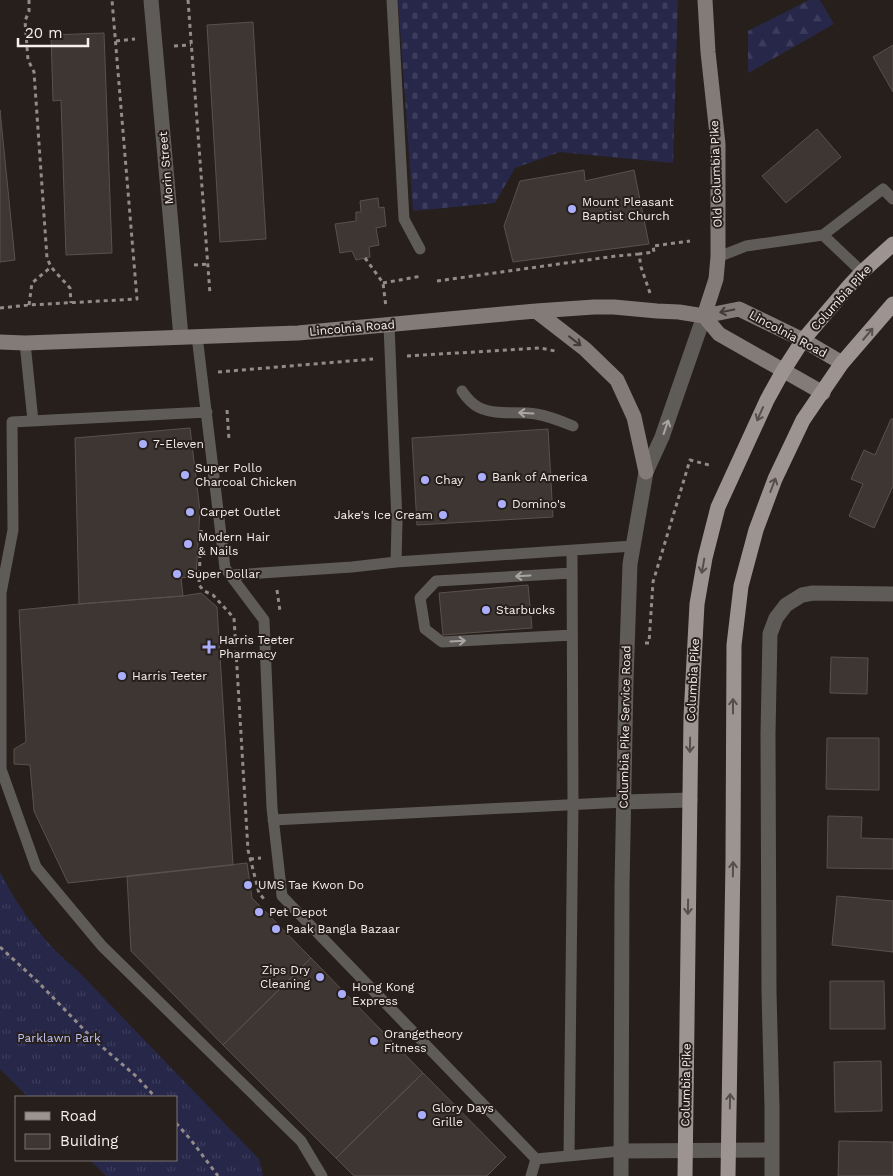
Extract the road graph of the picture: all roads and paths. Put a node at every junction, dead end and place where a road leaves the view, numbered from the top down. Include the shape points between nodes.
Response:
1 (29, 0) edge
2 (112, 0) edge
3 (151, 0) edge
4 (188, 0) edge
5 (392, 0) edge
6 (705, 0) edge
7 (141, 38) dead end
8 (116, 41) junction
9 (191, 45) junction
10 (170, 46) dead end
11 (893, 199) edge
12 (823, 235) junction
13 (690, 241) dead end
14 (893, 244) edge
15 (420, 249) dead end
16 (638, 254) junction
17 (718, 257) junction
18 (365, 258) dead end
19 (51, 267) junction
20 (641, 267) dead end
21 (862, 272) junction
22 (422, 276) dead end
23 (437, 282) dead end
24 (383, 283) junction
25 (210, 294) dead end
26 (71, 303) junction
27 (893, 304) edge
28 (29, 305) junction
29 (0, 308) edge
30 (536, 311) junction
31 (704, 316) junction
32 (389, 325) junction
33 (197, 336) junction
34 (181, 337) junction
35 (803, 340) junction
36 (0, 342) edge
37 (25, 343) junction
38 (842, 364) junction
39 (783, 371) junction
40 (462, 391) dead end
41 (823, 393) junction
42 (207, 412) junction
43 (33, 421) junction
44 (573, 426) dead end
45 (709, 465) dead end
46 (646, 472) junction
47 (633, 546) junction
48 (572, 550) junction
49 (396, 562) junction
50 (572, 573) junction
51 (232, 575) junction
52 (199, 585) dead end
53 (893, 594) edge
54 (572, 635) junction
55 (627, 646) junction
56 (246, 657) dead end
57 (237, 658) junction
58 (241, 726) junction
59 (249, 726) dead end
60 (690, 800) junction
61 (624, 802) junction
62 (572, 804) junction
63 (252, 814) dead end
64 (246, 815) junction
65 (273, 820) junction
66 (248, 850) dead end
67 (261, 858) dead end
68 (250, 859) dead end
69 (0, 948) edge
70 (154, 1096) edge
71 (178, 1125) edge
72 (685, 1150) junction
73 (729, 1150) junction
74 (772, 1150) junction
75 (621, 1151) junction
76 (569, 1156) junction
77 (536, 1159) junction
78 (218, 1176) edge
79 (322, 1176) edge
80 (531, 1176) edge
81 (621, 1176) edge
82 (685, 1176) edge
83 (728, 1176) edge
84 (772, 1176) edge

1 - 19 path via 25,21 28,60 34,72 47,258
2 - 8 path
3 - 34 street, Morin Street
4 - 9 path
5 - 15 lane via 404,219
6 - 17 main road, Old Columbia Pike via 718,144
7 - 8 path
8 - 26 path via 137,299
9 - 10 path
9 - 25 path
11 - 12 lane via 883,189
12 - 17 lane via 746,246
12 - 21 lane
13 - 16 path via 653,246 654,252
14 - 21 main road, Columbia Pike
16 - 20 path
16 - 23 path
17 - 31 main road, Old Columbia Pike via 716,279
18 - 24 path
19 - 26 path via 70,288
19 - 28 path via 32,283
21 - 35 main road, Columbia Pike
22 - 24 path
24 - 32 path
26 - 28 path
38 -> 27 main road
28 - 29 path
30 - 31 main road, Lincolnia Road via 614,307
30 - 32 main road, Lincolnia Road
30 -> 46 main road via 585,349 617,380 634,416
35 -> 31 main road, Lincolnia Road via 739,309
31 - 39 main road via 719,334
46 -> 31 street, Columbia Pike Service Road via 662,437
32 - 33 main road, Lincolnia Road via 298,334
32 - 49 lane
33 - 34 main road, Lincolnia Road
33 - 42 lane
34 - 37 main road, Lincolnia Road
35 - 38 main road, Lincolnia Road
35 - 39 main road, Columbia Pike
36 - 37 main road, Lincolnia Road
37 - 43 lane
38 - 41 main road
39 - 41 main road
39 -> 60 main road, Columbia Pike via 718,507 704,558 696,614
44 -> 40 lane via 535,414 488,411 470,402
73 -> 41 main road via 734,646 741,586 756,530 775,479 803,420
42 - 43 lane
42 - 51 lane via 225,568
43 - 79 lane via 12,422 13,530 1,593 1,769 36,867 102,946 300,1142
45 - 55 path via 690,460 653,582 649,643
46 - 47 street, Columbia Pike Service Road
47 - 48 lane
47 - 55 street, Columbia Pike Service Road
48 - 49 lane
48 - 50 lane
49 - 51 lane
50 - 54 lane
50 -> 54 lane via 436,581 420,598 425,629 442,642
51 - 65 lane via 264,620
52 - 57 path via 234,618
53 - 74 street via 802,595 786,605 770,634 768,764
54 - 62 lane
55 - 61 street, Columbia Pike Service Road
56 - 57 path
57 - 58 path
58 - 59 path
58 - 64 path
60 - 61 street
60 -> 72 main road, Columbia Pike
61 - 62 lane
61 - 75 street, Columbia Pike Service Road
62 - 65 lane
62 - 76 lane
63 - 64 path
64 - 66 path
65 - 77 lane via 282,896
67 - 68 path
69 - 70 path via 93,1039 138,1077
71 - 78 path
72 - 73 street
72 - 75 street
72 - 82 main road, Columbia Pike
73 - 74 street
73 - 83 main road
74 - 84 street
75 - 76 lane
75 - 81 street, Columbia Pike Service Road
76 - 77 lane
77 - 80 lane

